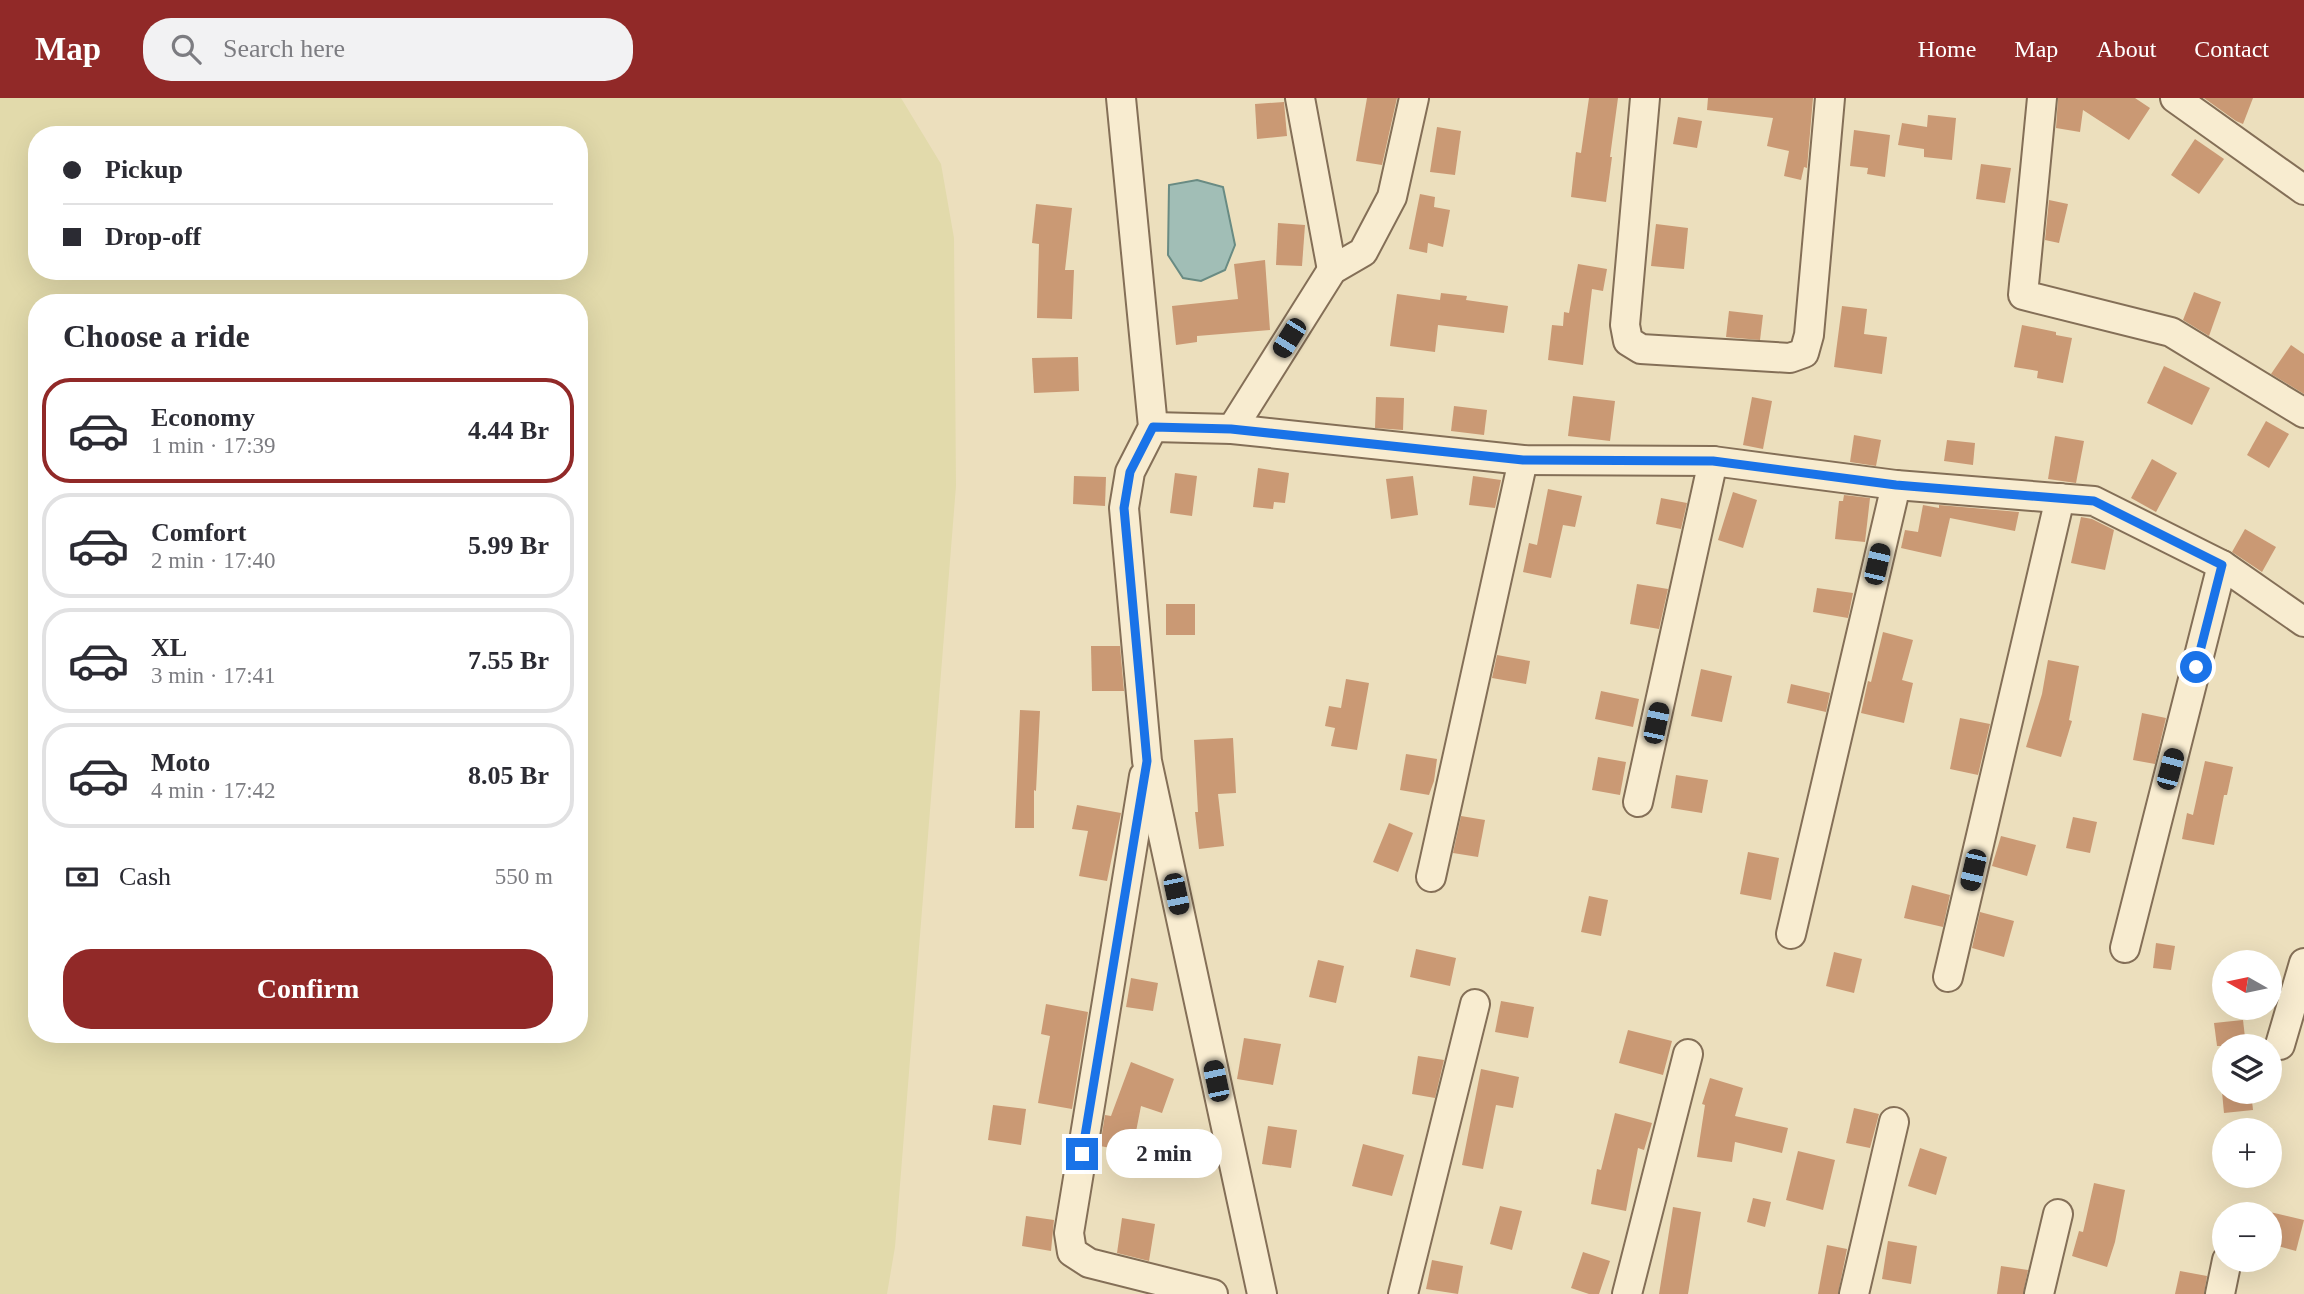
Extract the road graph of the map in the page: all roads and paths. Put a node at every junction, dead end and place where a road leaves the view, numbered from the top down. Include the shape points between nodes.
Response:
1 (1121, 98) edge
2 (1300, 98) edge
3 (1414, 98) edge
4 (1645, 98) edge
5 (1830, 98) edge
6 (2042, 98) edge
7 (2175, 98) edge
8 (2304, 190) edge
9 (1332, 270) junction
10 (2304, 413) edge
11 (1153, 427) junction
12 (1231, 429) junction
13 (1523, 460) junction
14 (1713, 461) junction
15 (1896, 485) junction
16 (2060, 498) junction
17 (2222, 565) junction
18 (2304, 622) edge
19 (1147, 761) junction
20 (1639, 802) dead end
21 (1431, 877) dead end
22 (1791, 934) dead end
23 (2125, 948) dead end
24 (2304, 963) edge
25 (1948, 977) dead end
26 (1475, 1004) dead end
27 (2282, 1038) edge
28 (1688, 1054) dead end
29 (1894, 1122) dead end
30 (2058, 1214) dead end
31 (2225, 1272) edge
32 (1213, 1294) edge
33 (1262, 1294) edge
34 (1403, 1294) edge
35 (1627, 1294) edge
36 (1854, 1294) edge
37 (2039, 1294) edge
38 (2220, 1294) edge

1 - 11 street
2 - 9 street
3 - 9 street via 1392,197 1363,252
4 - 5 street via 1625,325 1628,341 1641,349 1790,358 1804,353 1809,335
6 - 10 street via 2023,295 2171,332
7 - 8 street
9 - 12 street
11 - 12 street
11 - 19 street via 1130,472 1124,508
12 - 13 street
13 - 14 street
13 - 21 street
14 - 15 street
14 - 20 street
15 - 16 street
15 - 22 street
16 - 17 street via 2094,501
16 - 25 street
17 - 18 street
17 - 23 street
19 - 32 street via 1069,1233 1072,1252 1089,1263
19 - 33 street
24 - 27 street
26 - 34 street
28 - 35 street
29 - 36 street
30 - 37 street
31 - 38 street

